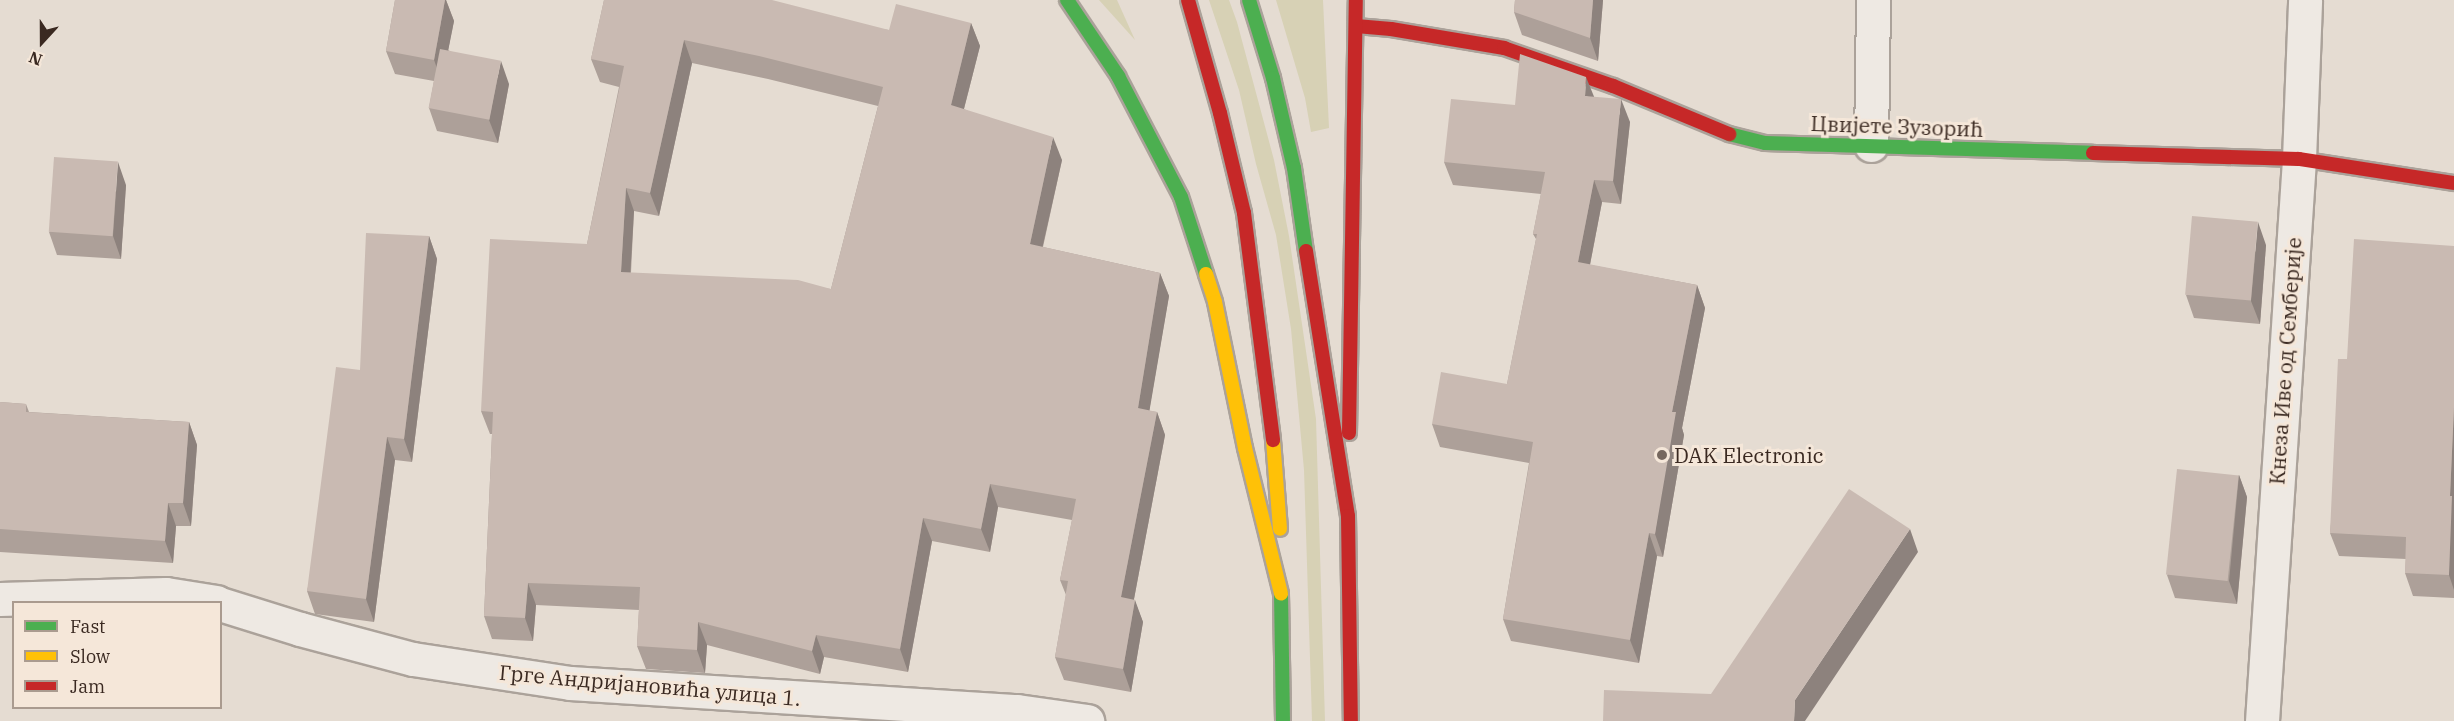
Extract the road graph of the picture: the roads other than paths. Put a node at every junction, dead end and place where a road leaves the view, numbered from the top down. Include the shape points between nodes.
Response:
1 (1067, 0) edge
2 (1188, 0) edge
3 (1249, 0) edge
4 (1356, 0) edge
5 (1872, 0) edge
6 (2305, 0) edge
7 (1356, 26) junction
8 (1870, 145) junction
9 (2299, 159) junction
10 (2454, 183) edge
11 (1348, 516) junction
12 (1281, 594) junction
13 (0, 599) edge
14 (206, 601) edge
15 (222, 604) edge
16 (1088, 721) edge
17 (1283, 721) edge
18 (1351, 721) edge
19 (2262, 721) edge

1 - 12 main road via 1118,76 1181,197 1215,302
2 - 12 main road via 1244,213 1279,494
3 - 11 main road via 1273,78 1294,168
4 - 7 main road
5 - 8 street
6 - 9 street, Кнеза Иве од Семберије
7 - 8 main road, Цвијете Зузорић via 1504,48 1569,69 1744,139
7 - 11 main road
8 - 9 main road, Цвијете Зузорић
9 - 10 main road, Цвијете Зузорић
9 - 19 street, Кнеза Иве од Семберије
11 - 18 main road
12 - 17 main road
13 - 14 street, Грге Андријановића улица 1. via 166,594
15 - 16 street, Грге Андријановића улица 1. via 413,659 570,683 1017,711

